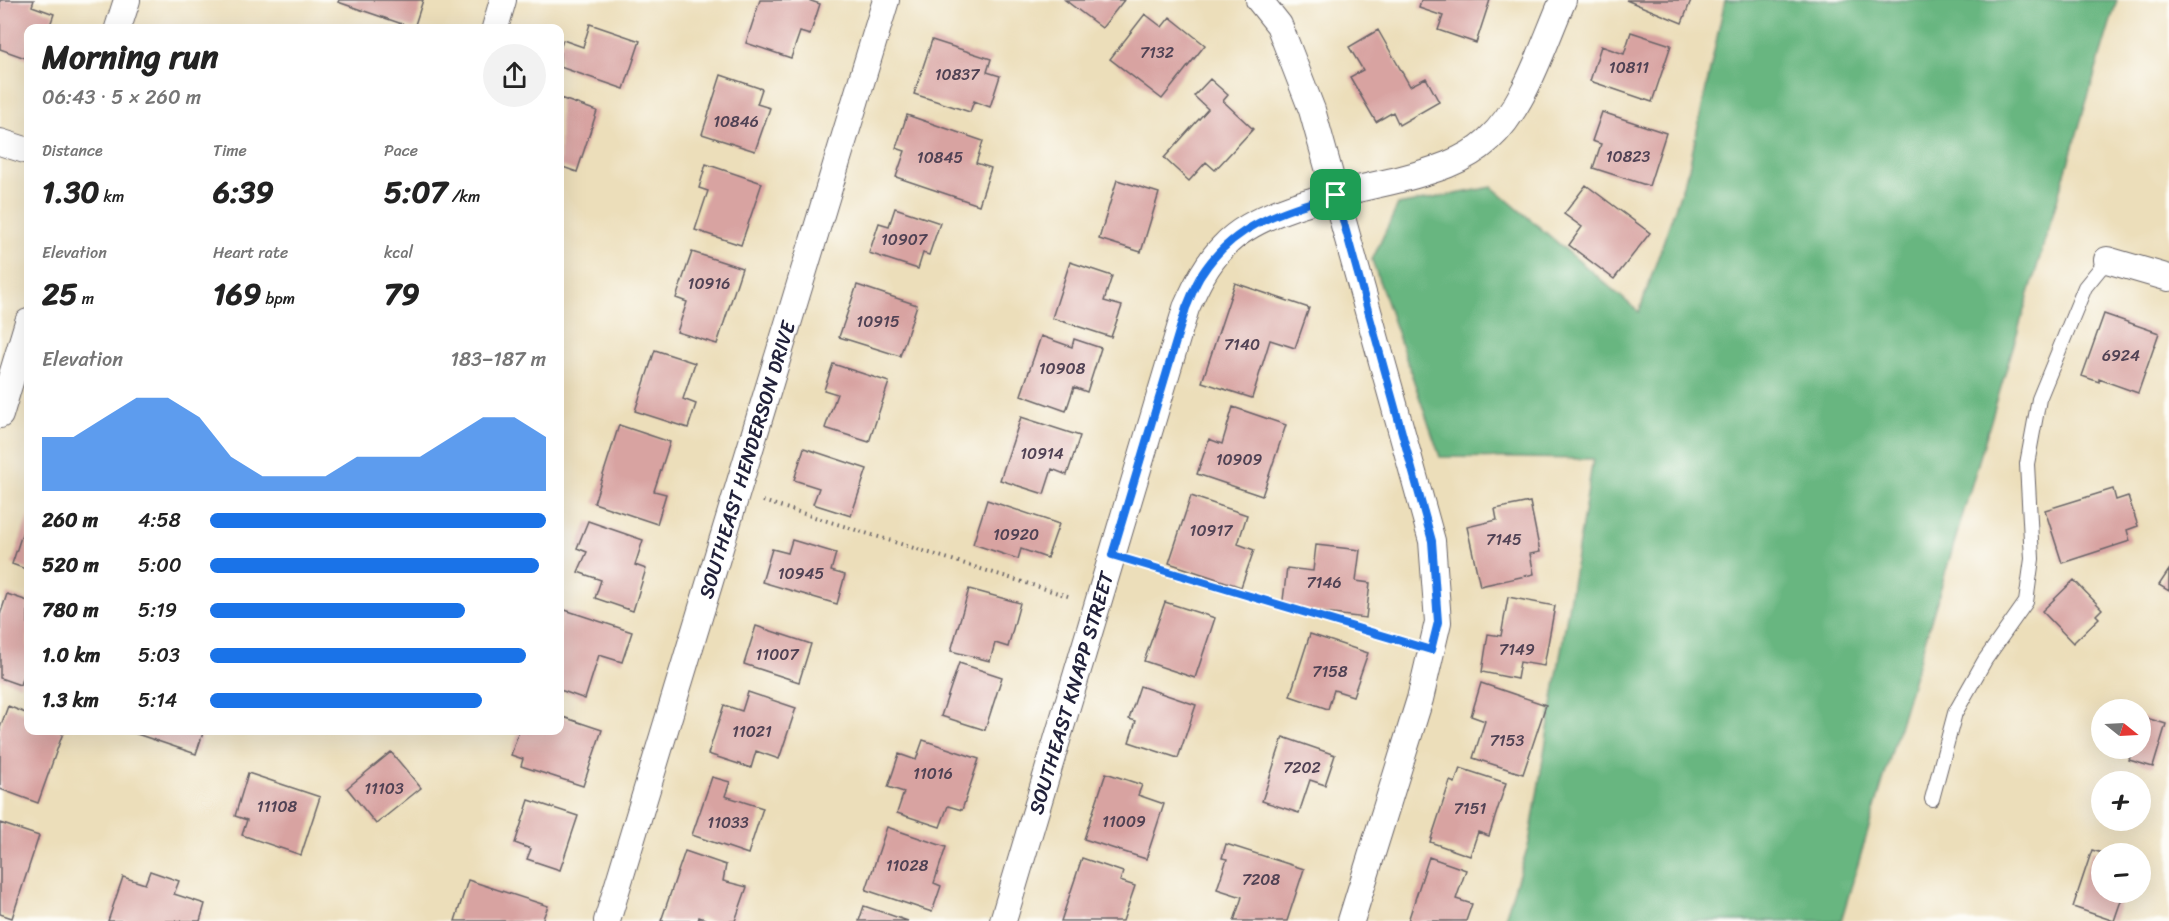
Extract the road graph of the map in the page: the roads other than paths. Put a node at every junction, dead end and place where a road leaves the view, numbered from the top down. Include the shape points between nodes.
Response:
1 (127, 0) edge
2 (504, 0) edge
3 (886, 0) edge
4 (1259, 0) edge
5 (1563, 0) edge
6 (119, 24) edge
7 (496, 24) edge
8 (0, 142) edge
9 (24, 150) edge
10 (1336, 195) junction
11 (2107, 260) joint
12 (2169, 278) edge
13 (24, 335) edge
14 (0, 415) edge
15 (1932, 799) dead end
16 (608, 921) edge
17 (1003, 921) edge
18 (1351, 921) edge

1 - 6 street
2 - 7 street
3 - 16 street, SOUTHEAST HENDERSON DRIVE
4 - 10 street via 1279,25 1312,110
5 - 10 street, SOUTHEAST KNAPP STREET via 1526,86 1506,121 1488,141 1461,159 1428,172
8 - 9 street
10 - 17 street, SOUTHEAST KNAPP STREET via 1288,209 1246,228 1224,246 1201,274 1186,308
10 - 18 street via 1432,541 1438,622 1420,699
11 - 12 street
11 - 15 lane via 2085,287 2039,399 2027,464 2032,559 2026,602 1985,660 1955,713
13 - 14 street

